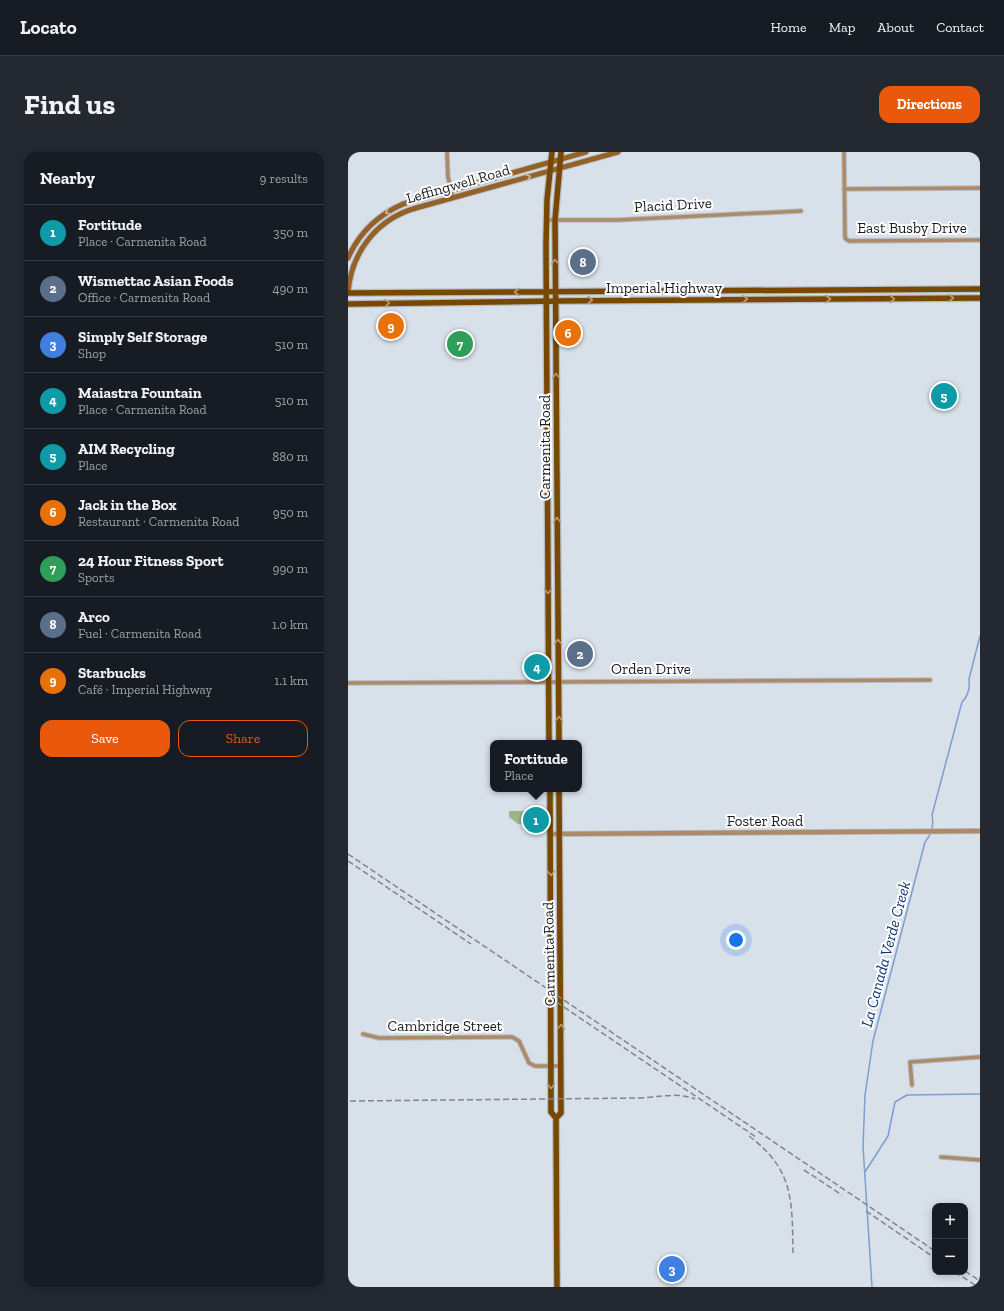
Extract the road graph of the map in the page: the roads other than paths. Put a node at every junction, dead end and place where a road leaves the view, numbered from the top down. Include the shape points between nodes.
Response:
1 (447, 152) edge
2 (552, 152) edge
3 (561, 152) edge
4 (586, 152) edge
5 (618, 152) edge
6 (844, 152) edge
7 (560, 159) junction
8 (551, 162) junction
9 (559, 168) junction
10 (550, 171) junction
11 (980, 188) edge
12 (844, 189) junction
13 (451, 190) junction
14 (453, 198) junction
15 (801, 211) dead end
16 (546, 220) junction
17 (555, 220) junction
18 (980, 240) edge
19 (348, 258) edge
20 (980, 289) edge
21 (546, 292) junction
22 (556, 292) junction
23 (348, 293) edge
24 (980, 298) edge
25 (556, 300) junction
26 (546, 301) junction
27 (348, 304) edge
28 (548, 559) junction
29 (557, 559) junction
30 (930, 680) dead end
31 (549, 681) junction
32 (558, 681) junction
33 (348, 683) edge
34 (549, 740) edge
35 (559, 740) edge
36 (550, 792) edge
37 (559, 792) edge
38 (980, 831) edge
39 (550, 834) junction
40 (560, 834) junction
41 (363, 1034) dead end
42 (980, 1057) edge
43 (551, 1066) junction
44 (561, 1066) junction
45 (912, 1085) dead end
46 (556, 1118) junction
47 (941, 1157) dead end
48 (980, 1160) edge
49 (558, 1287) edge

1 - 13 street
2 - 8 main road, Carmenita Road
3 - 7 main road, Carmenita Road
4 - 7 main road, Leffingwell Road
5 - 9 main road, Leffingwell Road
6 - 12 street
7 - 8 main road, Leffingwell Road
7 - 9 main road, Carmenita Road
8 - 10 main road, Carmenita Road
8 - 13 main road, Leffingwell Road
9 - 10 main road, Leffingwell Road
9 - 17 main road, Carmenita Road
14 -> 10 main road, Leffingwell Road
10 - 16 main road, Carmenita Road
11 - 12 street
12 - 18 street, East Busby Drive via 846,238 850,240
13 - 14 street
13 -> 19 main road, Leffingwell Road via 388,211 364,231
14 - 23 main road, Leffingwell Road via 402,213 379,227 358,255
15 - 17 street, Placid Drive via 617,220
16 - 17 street, Placid Drive
16 - 21 main road, Carmenita Road
22 -> 17 main road, Carmenita Road
20 - 22 main road, Imperial Highway
21 - 22 main road, Imperial Highway
21 -> 23 main road, Imperial Highway
21 - 26 main road, Carmenita Road
22 - 25 main road, Carmenita Road
25 -> 24 main road, Imperial Highway
25 - 26 main road, Imperial Highway
29 -> 25 main road, Carmenita Road
27 -> 26 main road, Imperial Highway
26 - 28 main road, Carmenita Road
28 - 29 main road
28 -> 31 main road, Carmenita Road
32 -> 29 main road, Carmenita Road
30 - 32 street, Orden Drive
31 - 32 street, Orden Drive
31 - 33 street, Orden Drive
31 - 34 main road, Carmenita Road
35 -> 32 main road, Carmenita Road
36 - 39 main road, Carmenita Road
37 - 40 main road, Carmenita Road
38 - 40 street, Foster Road
39 - 40 street, Foster Road
39 -> 43 main road, Carmenita Road
44 -> 40 main road, Carmenita Road
41 - 43 street, Cambridge Street via 379,1038 512,1037 519,1040 529,1063 535,1066
42 - 45 street via 910,1062
43 - 44 street, Cambridge Street
43 -> 46 main road, Carmenita Road via 551,1112
44 - 46 main road, Carmenita Road via 561,1113
46 - 49 main road, Carmenita Road
47 - 48 street

